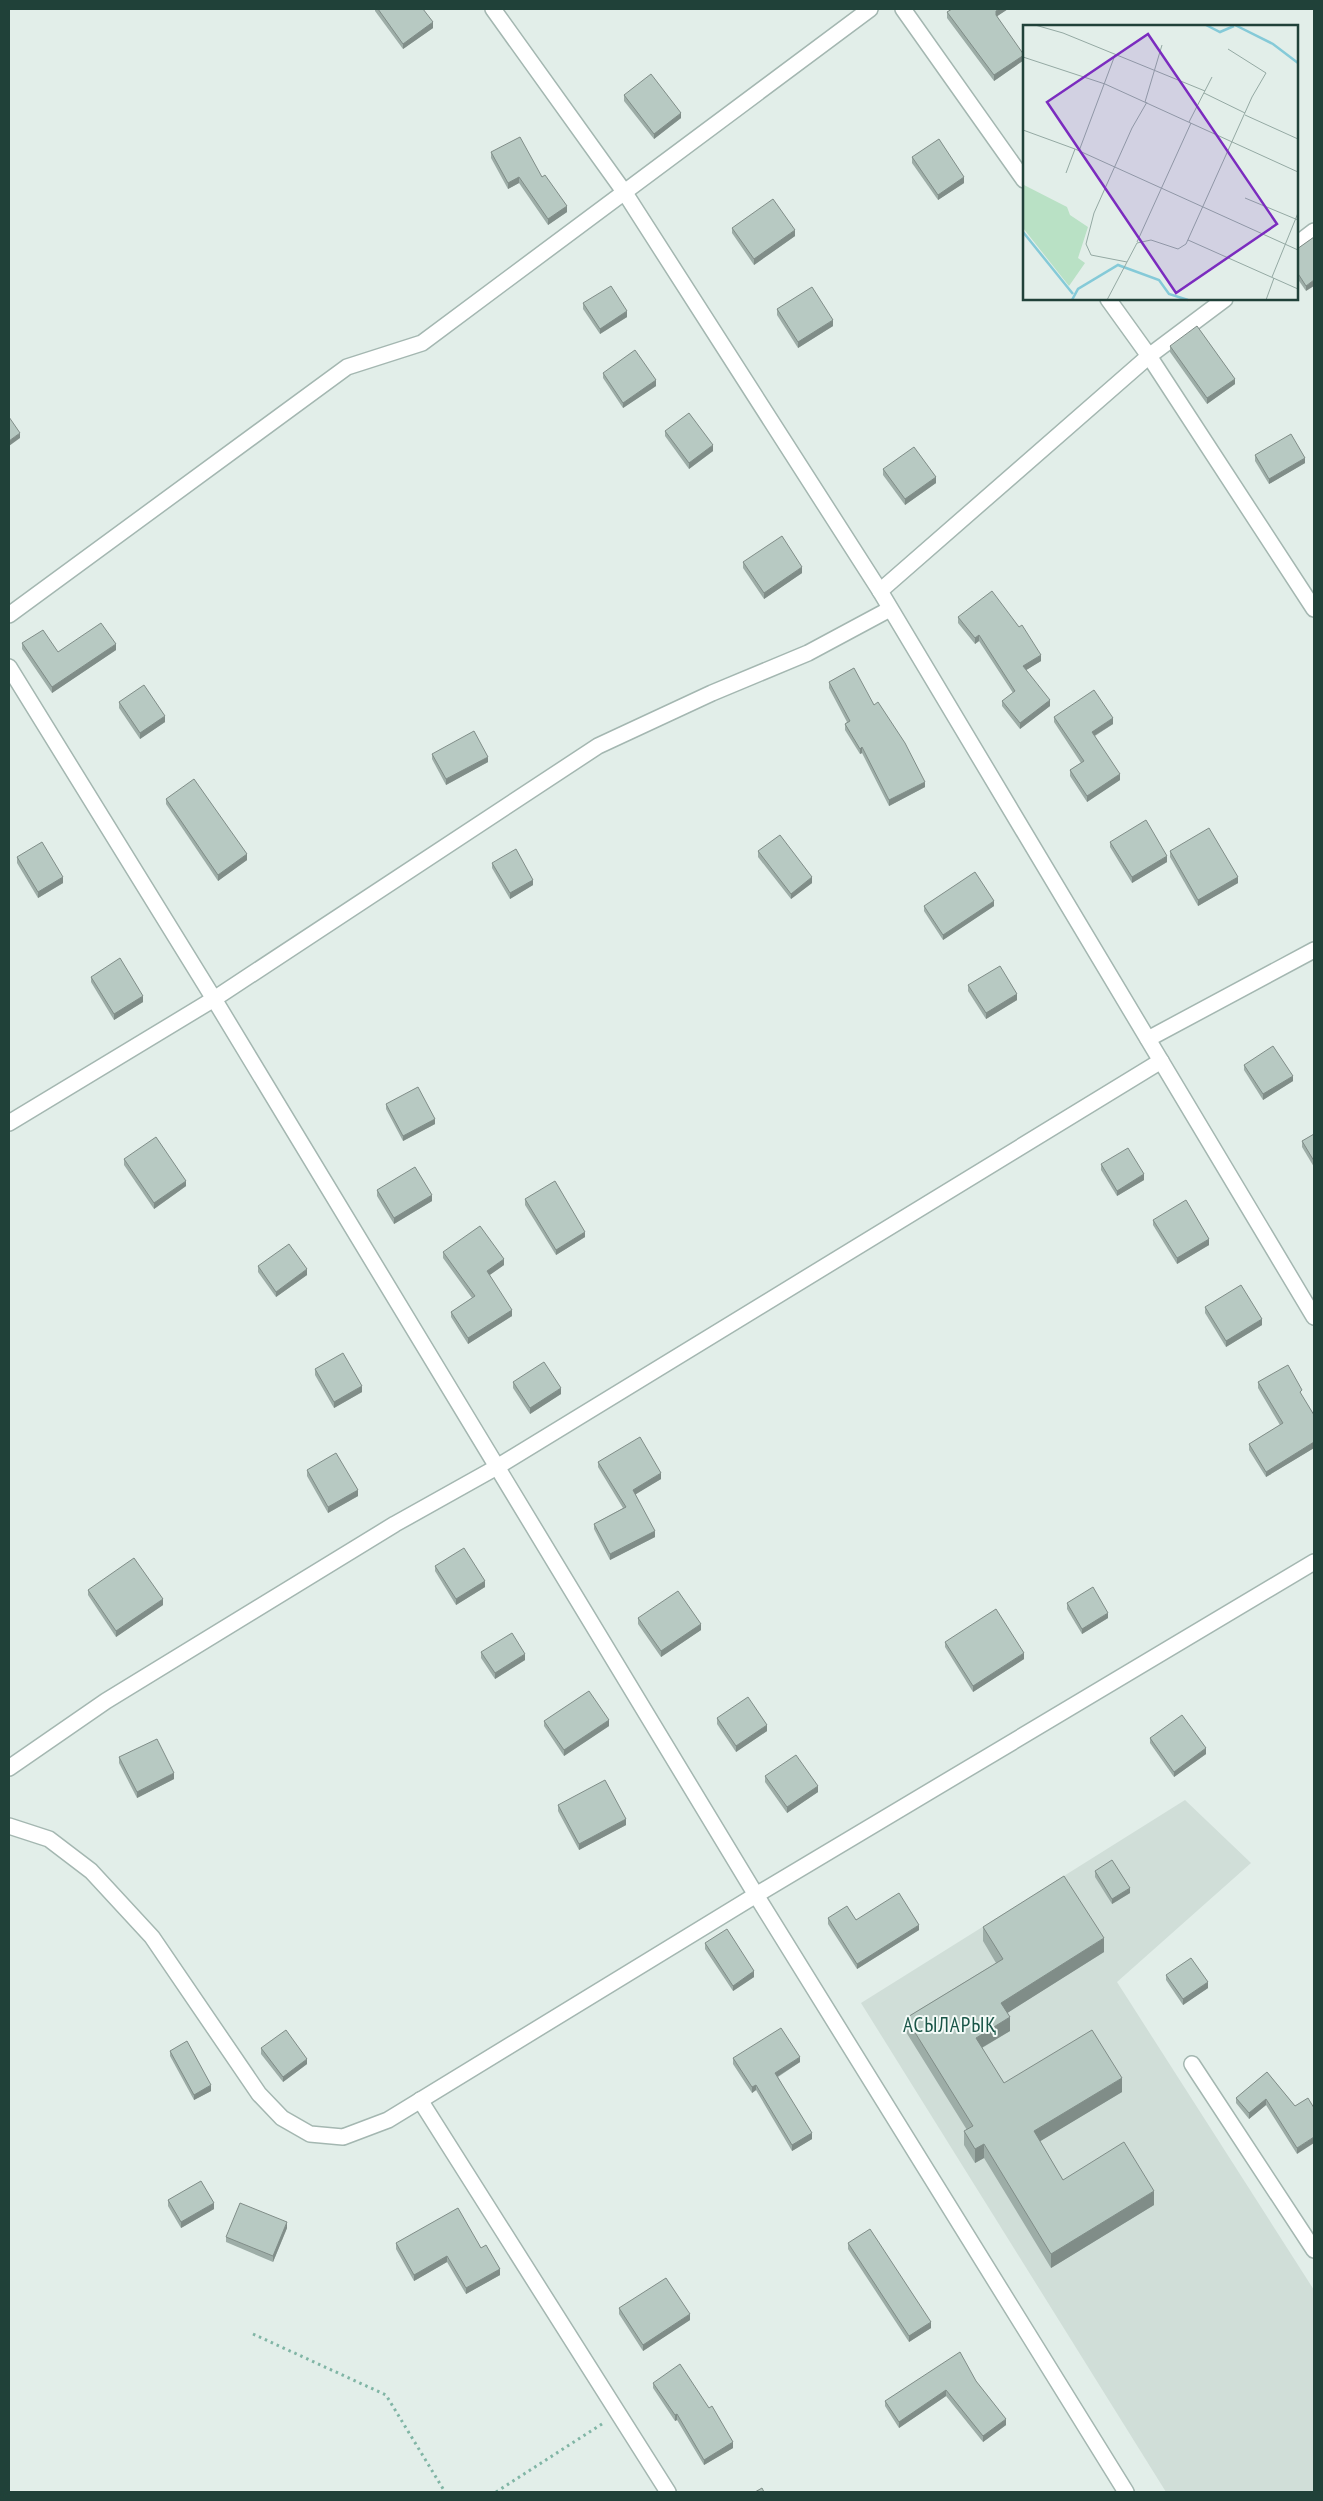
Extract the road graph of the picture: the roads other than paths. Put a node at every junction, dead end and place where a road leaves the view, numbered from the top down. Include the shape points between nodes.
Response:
1 (493, 9) edge
2 (870, 9) edge
3 (904, 9) edge
4 (1023, 179) edge
5 (625, 193) junction
6 (1314, 231) edge
7 (1298, 243) edge
8 (1109, 300) edge
9 (1224, 300) edge
10 (1149, 356) junction
11 (880, 591) junction
12 (890, 609) junction
13 (1314, 609) edge
14 (9, 614) edge
15 (9, 667) edge
16 (1314, 950) edge
17 (214, 1000) junction
18 (1148, 1039) junction
19 (1161, 1061) junction
20 (9, 1123) edge
21 (1314, 1317) edge
22 (497, 1467) junction
23 (1314, 1562) edge
24 (9, 1768) edge
25 (9, 1826) edge
26 (756, 1894) junction
27 (1192, 2064) dead end
28 (420, 2100) junction
29 (1314, 2250) edge
30 (668, 2492) edge
31 (1126, 2492) edge

1 - 5 street
2 - 5 street
3 - 4 street
5 - 11 street
5 - 14 street via 422,343 348,367
6 - 7 street
8 - 10 street
9 - 10 street
10 - 11 street
10 - 13 street
11 - 12 street
12 - 17 street via 808,653 598,746
12 - 18 street
15 - 17 street
16 - 18 street
17 - 20 street
17 - 22 street
18 - 19 street
19 - 21 street
19 - 22 street
22 - 24 street via 395,1524 132,1686
22 - 26 street
23 - 26 street
25 - 28 street via 49,1839 91,1871 152,1936 259,2094 282,2118 310,2134 343,2137 388,2120
26 - 28 street
26 - 31 street
27 - 29 street
28 - 30 street

